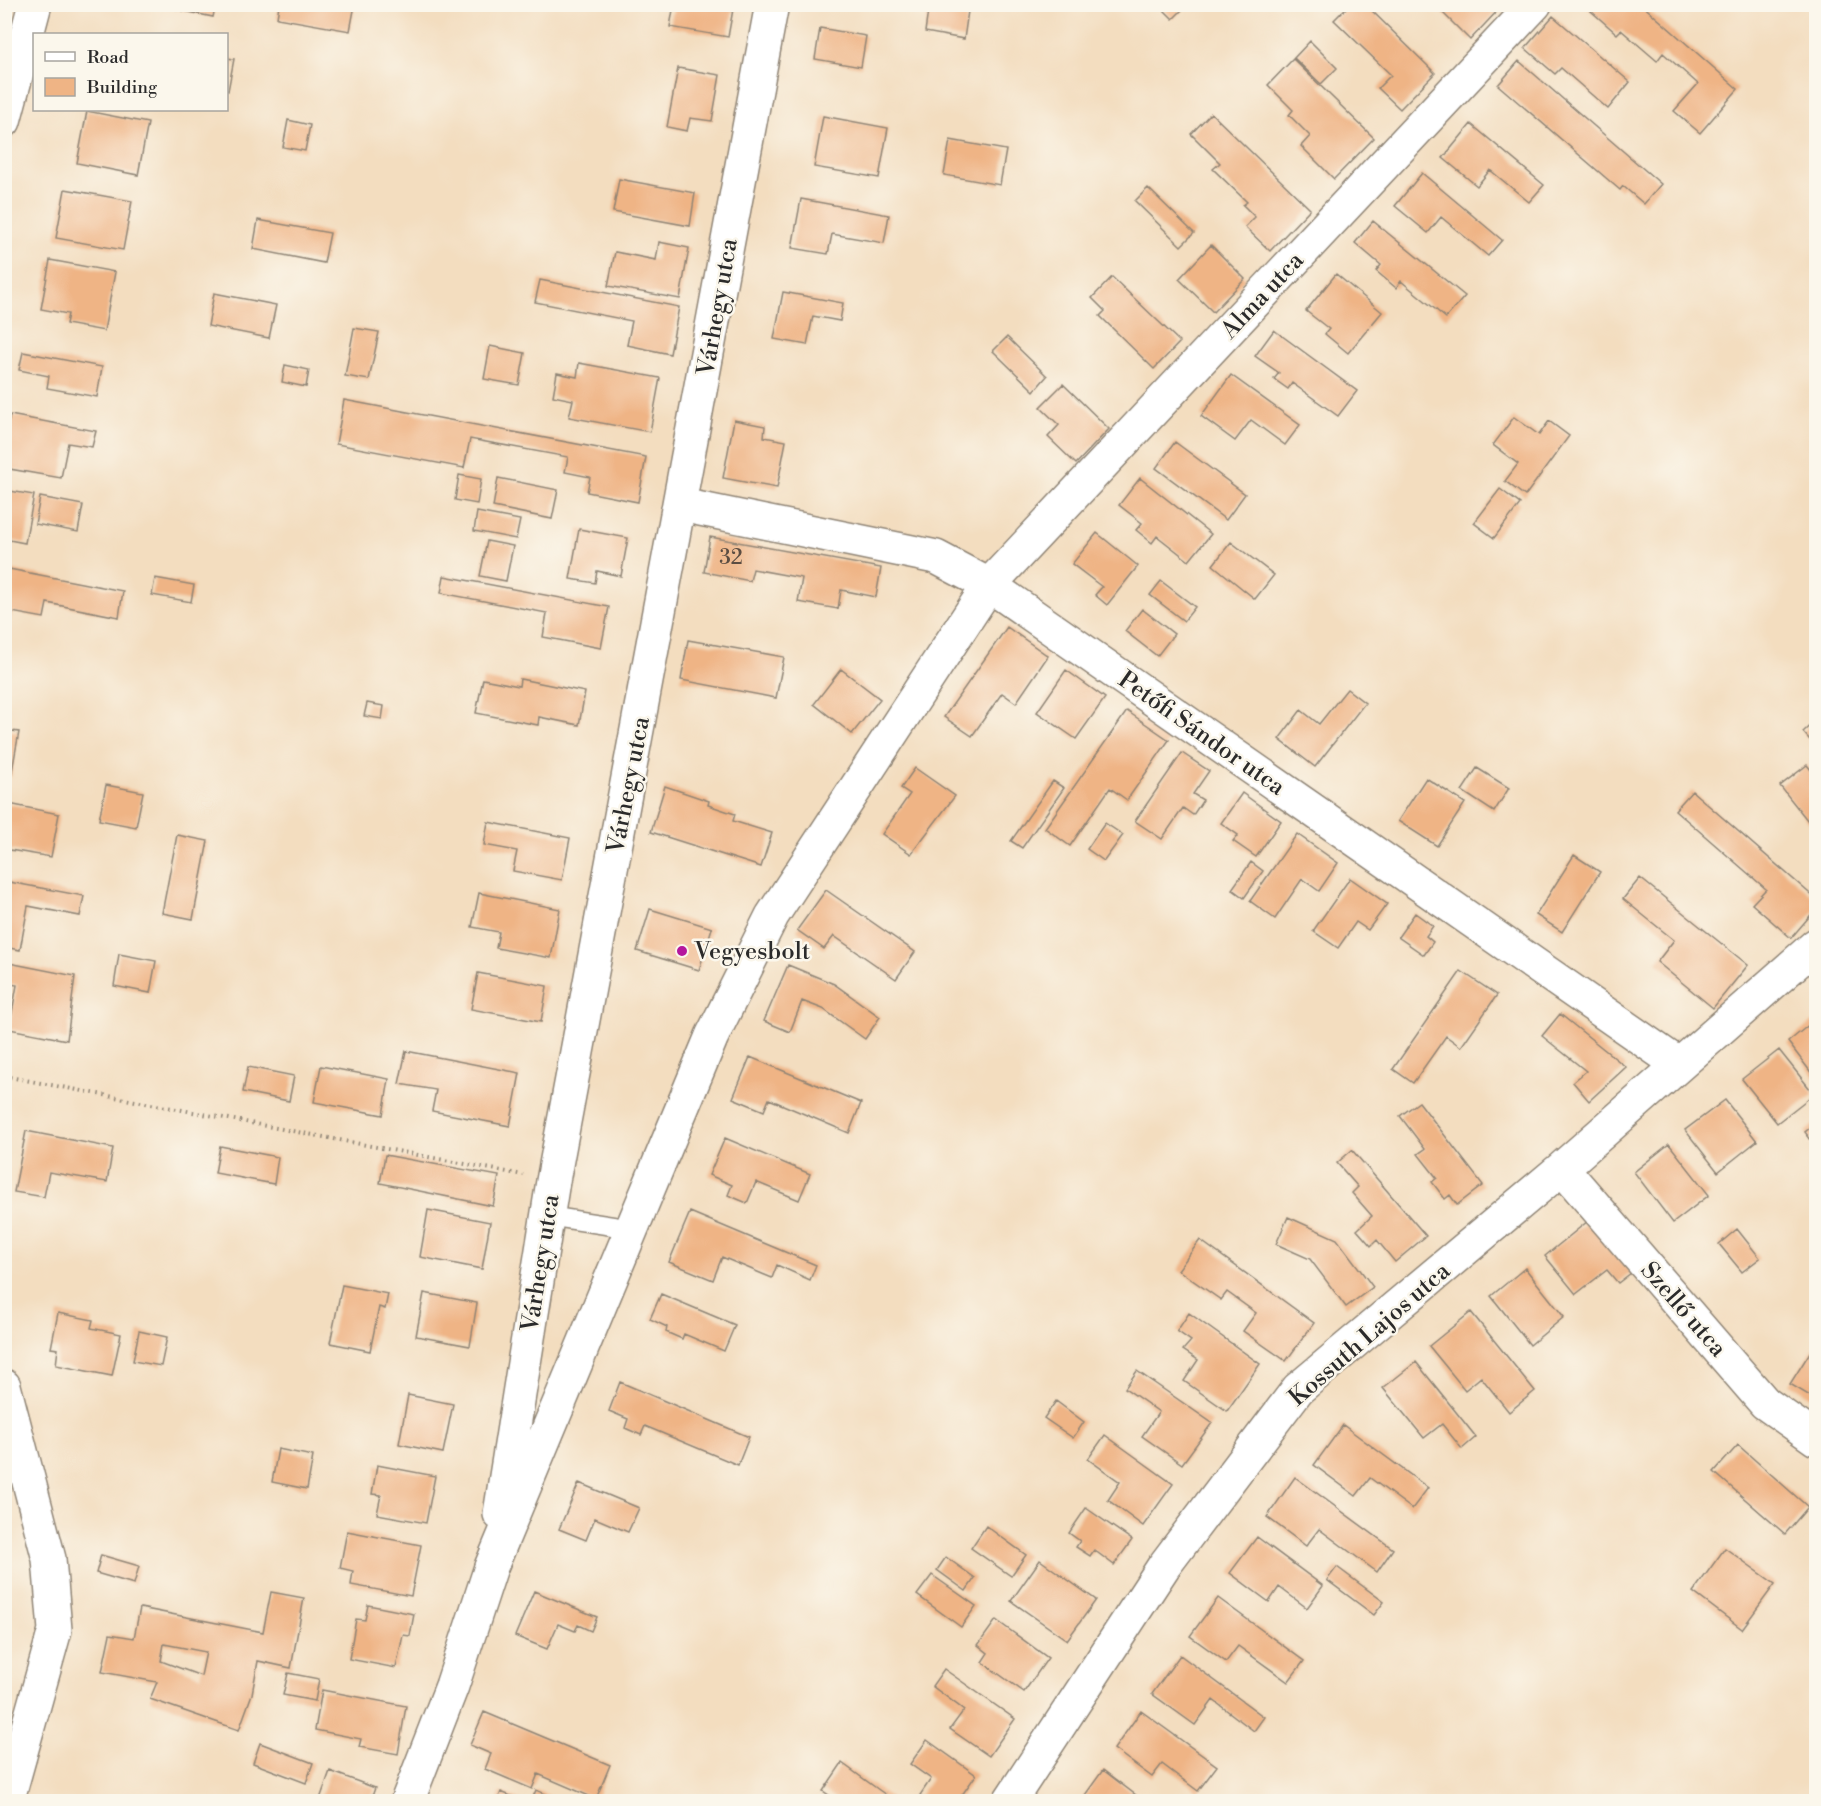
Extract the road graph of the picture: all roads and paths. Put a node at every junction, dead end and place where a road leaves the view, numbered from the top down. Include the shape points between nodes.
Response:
1 (35, 4) edge
2 (772, 4) edge
3 (1535, 4) edge
4 (4, 121) edge
5 (681, 505) junction
6 (989, 585) junction
7 (1816, 945) edge
8 (1678, 1064) junction
9 (4, 1076) edge
10 (1562, 1168) junction
11 (554, 1181) junction
12 (548, 1216) junction
13 (632, 1229) junction
14 (4, 1386) edge
15 (1816, 1439) edge
16 (491, 1567) junction
17 (7, 1802) edge
18 (407, 1802) edge
19 (1009, 1802) edge

1 - 4 street
2 - 5 street, Várhegy utca
3 - 6 street, Alma utca
5 - 6 street, Petőfi Sándor utca via 936,557
5 - 11 street, Várhegy utca
6 - 8 street, Petőfi Sándor utca
6 - 13 street, Várhegy utca via 772,916 712,1036
7 - 8 street, Kossuth Lajos utca
8 - 10 street, Kossuth Lajos utca
9 - 11 path
10 - 15 street, Szellő utca via 1765,1403
10 - 19 street, Kossuth Lajos utca via 1298,1389 1164,1566
11 - 12 street, Várhegy utca
12 - 13 lane
12 - 16 street, Várhegy utca
13 - 16 street, Várhegy utca
14 - 17 street via 49,1558 55,1630
16 - 18 street, Várhegy utca via 452,1686

